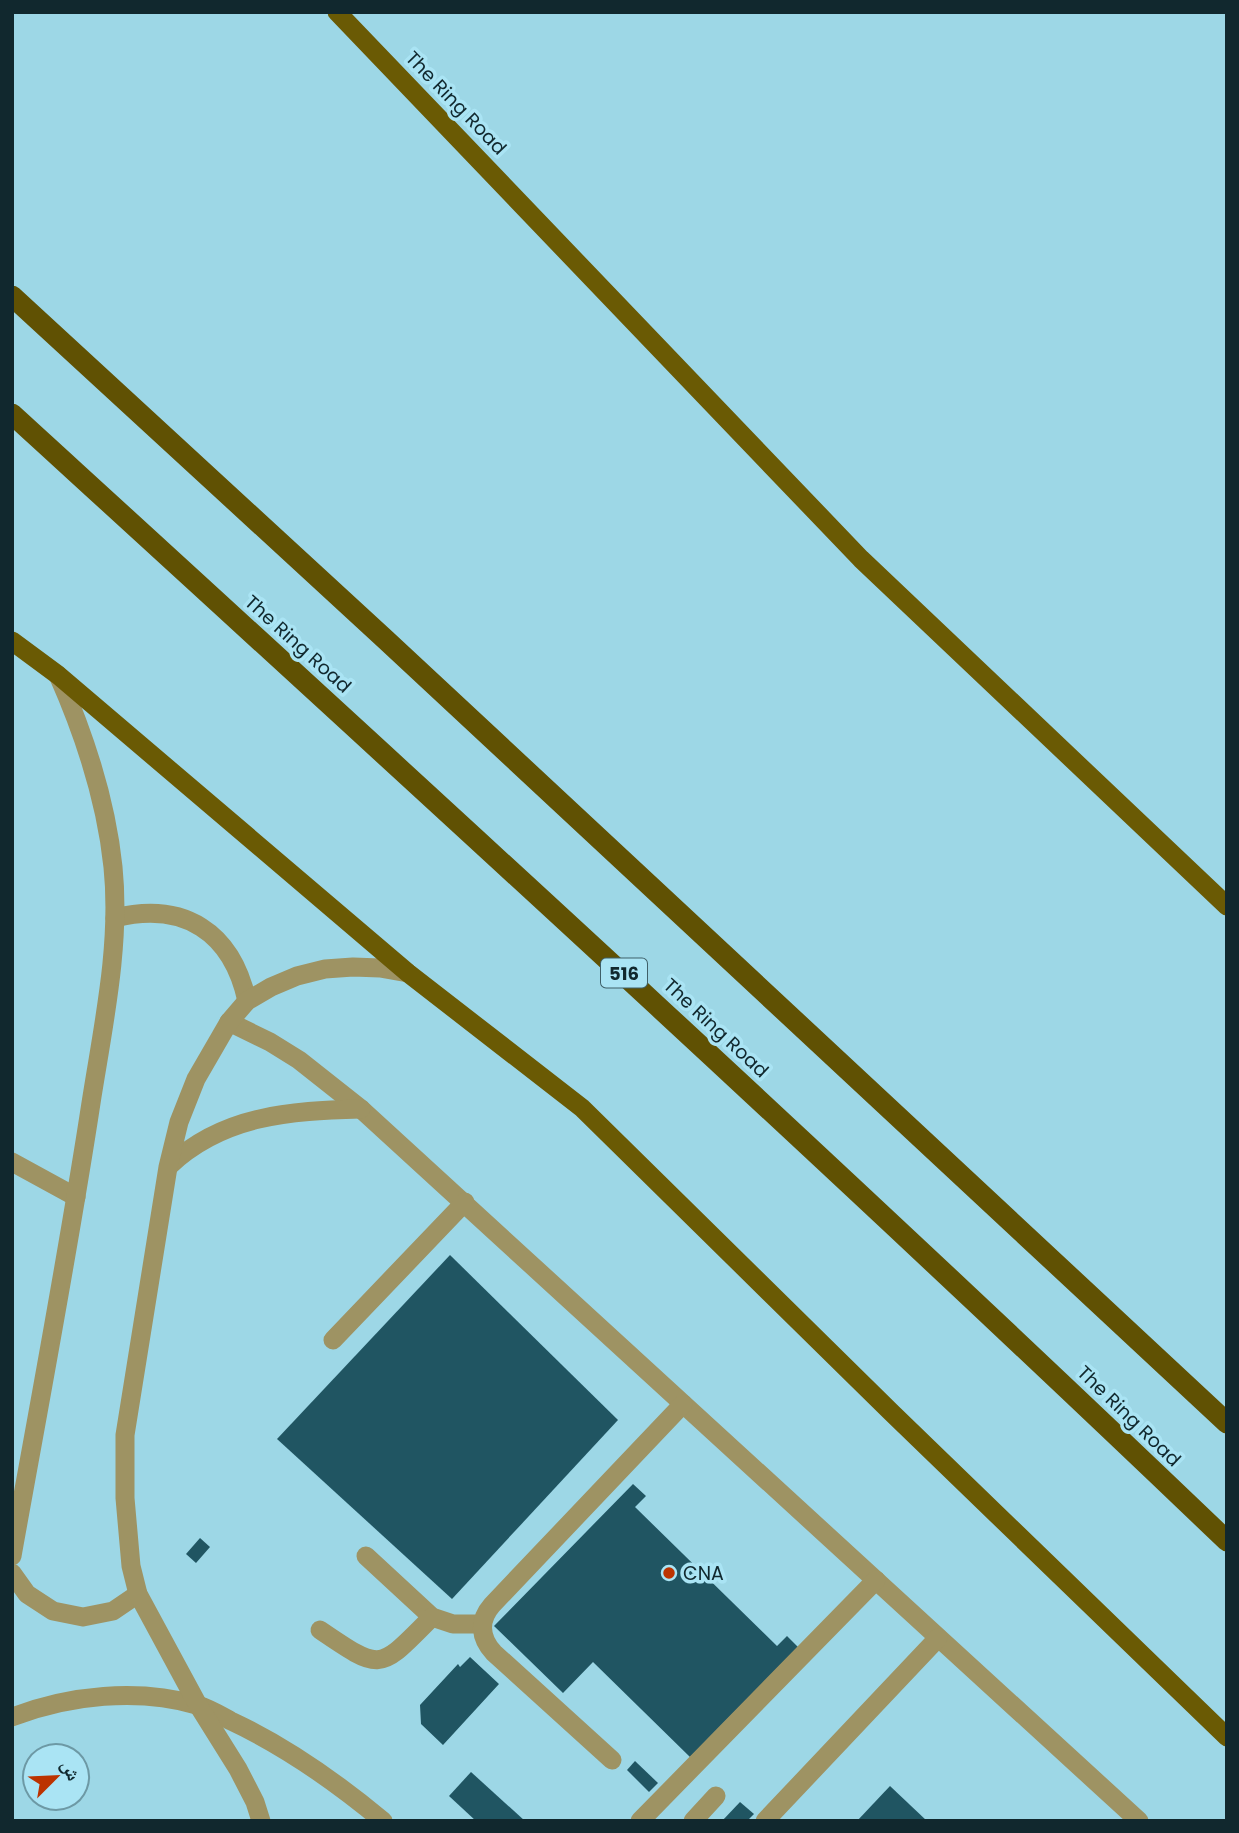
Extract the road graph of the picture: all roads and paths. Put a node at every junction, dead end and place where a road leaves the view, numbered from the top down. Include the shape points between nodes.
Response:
1 (337, 12) edge
2 (12, 296) edge
3 (12, 414) edge
4 (12, 641) edge
5 (58, 675) junction
6 (1227, 906) edge
7 (115, 918) junction
8 (408, 973) junction
9 (247, 1001) junction
10 (229, 1022) junction
11 (361, 1108) junction
12 (12, 1162) edge
13 (168, 1167) junction
14 (76, 1198) junction
15 (465, 1202) junction
16 (332, 1340) dead end
17 (683, 1404) junction
18 (1227, 1423) edge
19 (1227, 1541) edge
20 (12, 1556) edge
21 (366, 1556) dead end
22 (12, 1573) edge
23 (876, 1580) junction
24 (138, 1594) junction
25 (432, 1617) junction
26 (482, 1624) junction
27 (320, 1630) dead end
28 (938, 1638) junction
29 (198, 1705) junction
30 (12, 1717) edge
31 (1227, 1737) edge
32 (612, 1760) dead end
33 (716, 1796) dead end
34 (261, 1821) edge
35 (383, 1821) edge
36 (640, 1821) edge
37 (692, 1821) edge
38 (765, 1821) edge
39 (1139, 1821) edge

1 - 6 highway, The Ring Road via 861,559
2 - 18 highway
3 - 19 highway, The Ring Road / 516 via 612,962
4 - 5 highway
5 - 7 street via 97,781 113,867
5 - 8 highway
7 - 9 street via 159,912 201,927 232,959
7 - 14 street
8 - 9 street via 380,968 325,969 297,976
8 - 31 highway via 582,1108
9 - 10 street
10 - 11 street via 299,1060
10 - 13 street via 196,1079
11 - 13 street via 252,1120 205,1137
11 - 15 street
12 - 14 street
13 - 24 street via 125,1435 125,1498
14 - 20 street
15 - 16 street
15 - 17 street
17 - 23 street
17 - 26 street via 492,1605
21 - 25 street
22 - 24 street via 27,1594 53,1611 83,1617 113,1611
23 - 28 street
23 - 36 street
24 - 29 street
25 - 26 street via 453,1624
25 - 27 street via 399,1650 382,1660 363,1658
26 - 32 street via 486,1645
28 - 38 street
28 - 39 street
29 - 30 street via 114,1696 73,1700
29 - 34 street via 238,1769
29 - 35 street via 296,1756
33 - 37 street

